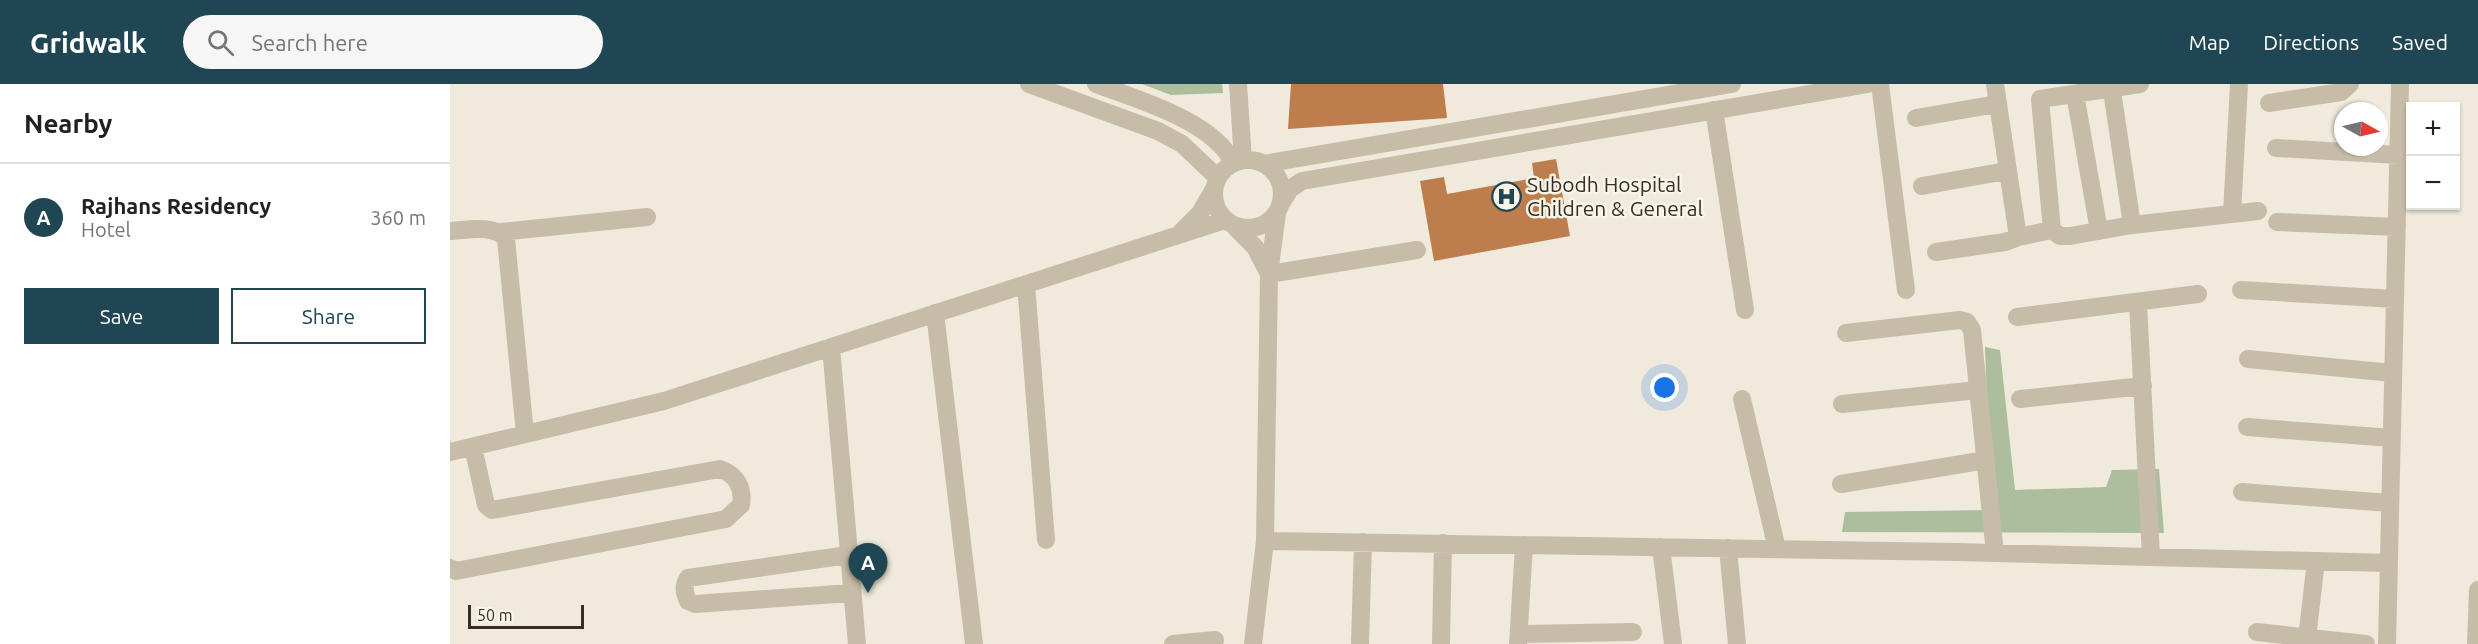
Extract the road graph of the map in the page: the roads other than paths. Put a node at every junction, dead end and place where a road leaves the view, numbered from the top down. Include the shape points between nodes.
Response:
1 (1029, 84) edge
2 (1096, 84) edge
3 (1238, 84) edge
4 (1732, 84) edge
5 (1868, 84) edge
6 (1880, 84) edge
7 (1995, 84) edge
8 (2140, 84) edge
9 (2239, 84) edge
10 (2350, 84) edge
11 (2400, 84) edge
12 (2111, 86) edge
13 (2075, 94) junction
14 (2270, 103) dead end
15 (1997, 104) junction
16 (1714, 111) junction
17 (1916, 118) dead end
18 (2276, 148) dead end
19 (2398, 155) junction
20 (1238, 162) junction
21 (1264, 164) junction
22 (2006, 171) junction
23 (1216, 183) junction
24 (1922, 186) dead end
25 (1280, 207) junction
26 (2258, 212) dead end
27 (2232, 214) junction
28 (647, 217) dead end
29 (2277, 222) dead end
30 (1230, 223) junction
31 (2132, 225) junction
32 (2397, 227) junction
33 (2052, 230) junction
34 (450, 231) edge
35 (2099, 231) junction
36 (501, 232) junction
37 (1180, 234) junction
38 (2018, 237) junction
39 (1417, 250) dead end
40 (1936, 252) dead end
41 (1269, 274) junction
42 (1026, 284) junction
43 (1906, 290) dead end
44 (2241, 290) dead end
45 (2198, 294) dead end
46 (2395, 299) junction
47 (2138, 303) junction
48 (1745, 310) dead end
49 (935, 313) junction
50 (2017, 317) dead end
51 (1846, 333) dead end
52 (831, 347) junction
53 (2248, 359) dead end
54 (2393, 373) junction
55 (2143, 386) junction
56 (1978, 390) junction
57 (1742, 399) dead end
58 (2020, 399) dead end
59 (1842, 404) dead end
60 (2247, 426) dead end
61 (525, 434) junction
62 (2392, 438) junction
63 (473, 447) junction
64 (450, 452) edge
65 (1986, 460) junction
66 (1841, 484) dead end
67 (2242, 492) dead end
68 (2390, 503) junction
69 (1046, 540) dead end
70 (1265, 541) junction
71 (1363, 542) junction
72 (1443, 543) junction
73 (1524, 545) junction
74 (1661, 547) junction
75 (1728, 548) junction
76 (1777, 549) junction
77 (1995, 553) junction
78 (848, 555) junction
79 (2151, 557) junction
80 (2316, 561) junction
81 (2389, 563) junction
82 (450, 568) edge
83 (2478, 591) edge
84 (851, 593) junction
85 (2478, 599) edge
86 (1633, 632) dead end
87 (2257, 632) dead end
88 (2307, 638) junction
89 (1518, 639) edge
90 (1215, 640) dead end
91 (857, 644) edge
92 (974, 644) edge
93 (1173, 644) edge
94 (1253, 644) edge
95 (1360, 644) edge
96 (1441, 644) edge
97 (1672, 644) edge
98 (1737, 644) edge
99 (2366, 644) edge
100 (2387, 644) edge
101 (2476, 644) edge

1 - 23 street via 1158,131 1182,144
2 - 20 street via 1173,113 1226,148
3 - 20 street
4 - 21 street
5 - 16 street
6 - 43 street
7 - 15 street
8 - 12 street
9 - 27 street
10 - 14 street via 2341,92
11 - 19 street
12 - 13 street
12 - 31 street
13 - 33 street via 2040,99
13 - 35 street
15 - 17 street
15 - 22 street
16 - 25 street via 1302,181 1290,189
16 - 48 street
18 - 19 street
19 - 32 street
20 - 21 street
20 - 23 street
21 - 25 street via 1279,179
22 - 24 street
22 - 38 street
23 - 30 street via 1218,211
23 - 37 street via 1200,213
25 - 30 street via 1269,222 1259,227
25 - 41 street
26 - 27 street
27 - 31 street
28 - 36 street
29 - 32 street
30 - 37 street
30 - 41 street via 1255,247
31 - 35 street
32 - 46 street
33 - 35 street via 2060,236
33 - 38 street
34 - 36 street
36 - 61 street via 506,239
37 - 42 street
38 - 40 street
39 - 41 street
41 - 70 street
42 - 49 street
42 - 69 street
44 - 46 street
45 - 47 street
46 - 54 street
47 - 50 street
47 - 55 street
49 - 52 street
49 - 92 street
51 - 56 street via 1967,322 1972,330
52 - 61 street via 664,401
52 - 78 street
53 - 54 street
54 - 62 street
55 - 58 street
55 - 79 street
56 - 59 street
56 - 65 street
57 - 76 street
60 - 62 street
61 - 63 street
62 - 68 street
63 - 64 street
63 - 82 street via 486,505 492,510 720,469 731,472 737,481 741,505 726,519 456,571
65 - 66 street
65 - 77 street
67 - 68 street
68 - 81 street
70 - 71 street
70 - 94 street
71 - 72 street
71 - 95 street
72 - 73 street
72 - 96 street
73 - 74 street
73 - 89 street
74 - 75 street
74 - 97 street
75 - 76 street
75 - 98 street
76 - 77 street
77 - 79 street
78 - 84 street
78 - 84 street via 688,578 684,593 695,604
79 - 80 street
80 - 81 street
80 - 88 street
81 - 100 street
83 - 85 street
84 - 91 street
85 - 101 street
86 - 89 street
87 - 88 street
88 - 99 street
90 - 93 street

